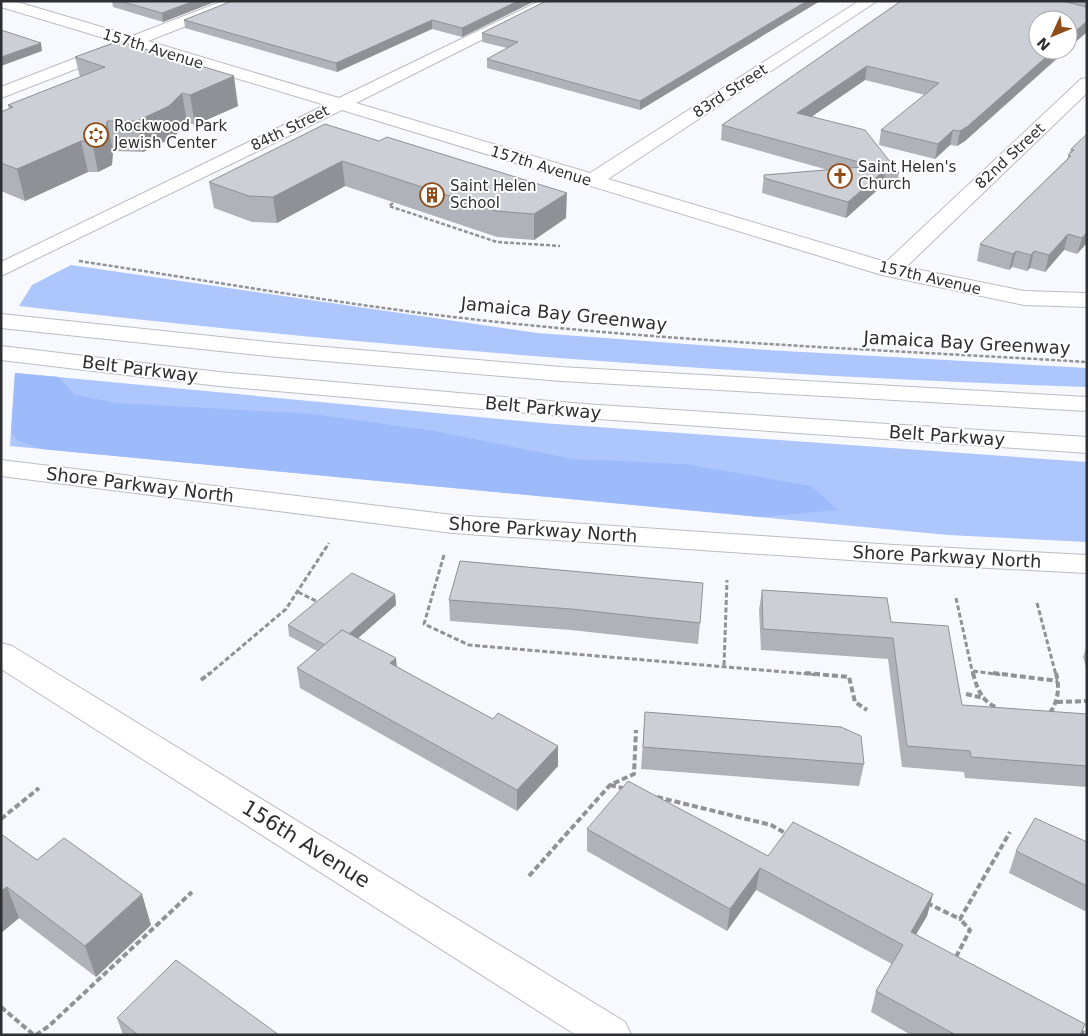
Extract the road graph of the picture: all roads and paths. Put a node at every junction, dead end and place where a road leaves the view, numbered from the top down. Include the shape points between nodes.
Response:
1 (237, 1) edge
2 (552, 1) edge
3 (870, 1) edge
4 (1, 2) edge
5 (132, 42) junction
6 (1087, 83) edge
7 (1, 93) edge
8 (339, 104) junction
9 (591, 181) junction
10 (393, 203) edge
11 (560, 246) dead end
12 (45, 248) junction
13 (1, 270) edge
14 (890, 270) junction
15 (1087, 300) edge
16 (10, 322) edge
17 (9, 354) edge
18 (1087, 362) edge
19 (1087, 404) edge
20 (1087, 445) edge
21 (1, 468) edge
22 (329, 543) dead end
23 (444, 555) dead end
24 (1087, 564) edge
25 (727, 580) dead end
26 (298, 592) junction
27 (956, 598) dead end
28 (1037, 604) dead end
29 (323, 605) edge
30 (1, 654) edge
31 (724, 665) junction
32 (973, 671) junction
33 (200, 680) dead end
34 (1058, 681) junction
35 (966, 694) dead end
36 (984, 698) junction
37 (1087, 701) edge
38 (1057, 702) junction
39 (867, 710) dead end
40 (1003, 710) edge
41 (1042, 714) edge
42 (636, 730) dead end
43 (610, 785) junction
44 (39, 788) dead end
45 (629, 790) edge
46 (648, 795) edge
47 (1, 819) edge
48 (1010, 832) dead end
49 (796, 838) edge
50 (529, 876) dead end
51 (192, 892) dead end
52 (925, 902) edge
53 (960, 920) junction
54 (963, 962) edge
55 (1, 1007) edge
56 (1070, 1025) edge
57 (35, 1035) edge
58 (611, 1035) edge
59 (1087, 1035) edge

1 - 5 main road
2 - 8 main road, 84th Street
3 - 9 main road, 83rd Street
4 - 5 main road, 157th Avenue
5 - 7 main road
5 - 8 main road, 157th Avenue
6 - 14 main road, 82nd Street
8 - 9 main road, 157th Avenue
8 - 12 main road, 84th Street
9 - 14 main road, 157th Avenue
10 - 11 path via 389,206 497,242
12 - 13 main road, 84th Street
12 - 18 path, Jamaica Bay Greenway via 82,263 536,326 662,337
14 - 15 main road, 157th Avenue via 1024,298
16 - 19 main road, Belt Parkway via 278,350 551,373
17 - 20 main road, Belt Parkway via 219,379 584,411
21 - 24 main road, Shore Parkway North via 453,524
22 - 26 path
23 - 31 path via 424,624 469,645
25 - 31 path
26 - 29 path
26 - 33 path via 286,609
27 - 32 path
28 - 34 path
30 - 58 main road, 156th Avenue
31 - 39 path via 849,676 854,704
32 - 34 path
32 - 36 path via 977,690
34 - 38 path
35 - 36 path
36 - 40 path via 990,705
37 - 38 path
38 - 41 path via 1050,713
42 - 43 path via 634,774
43 - 45 path
43 - 50 path
44 - 47 path
46 - 49 path via 771,825
48 - 53 path
51 - 57 path via 50,1025
52 - 53 path
53 - 54 path via 970,930 955,957
55 - 57 path
56 - 59 path

